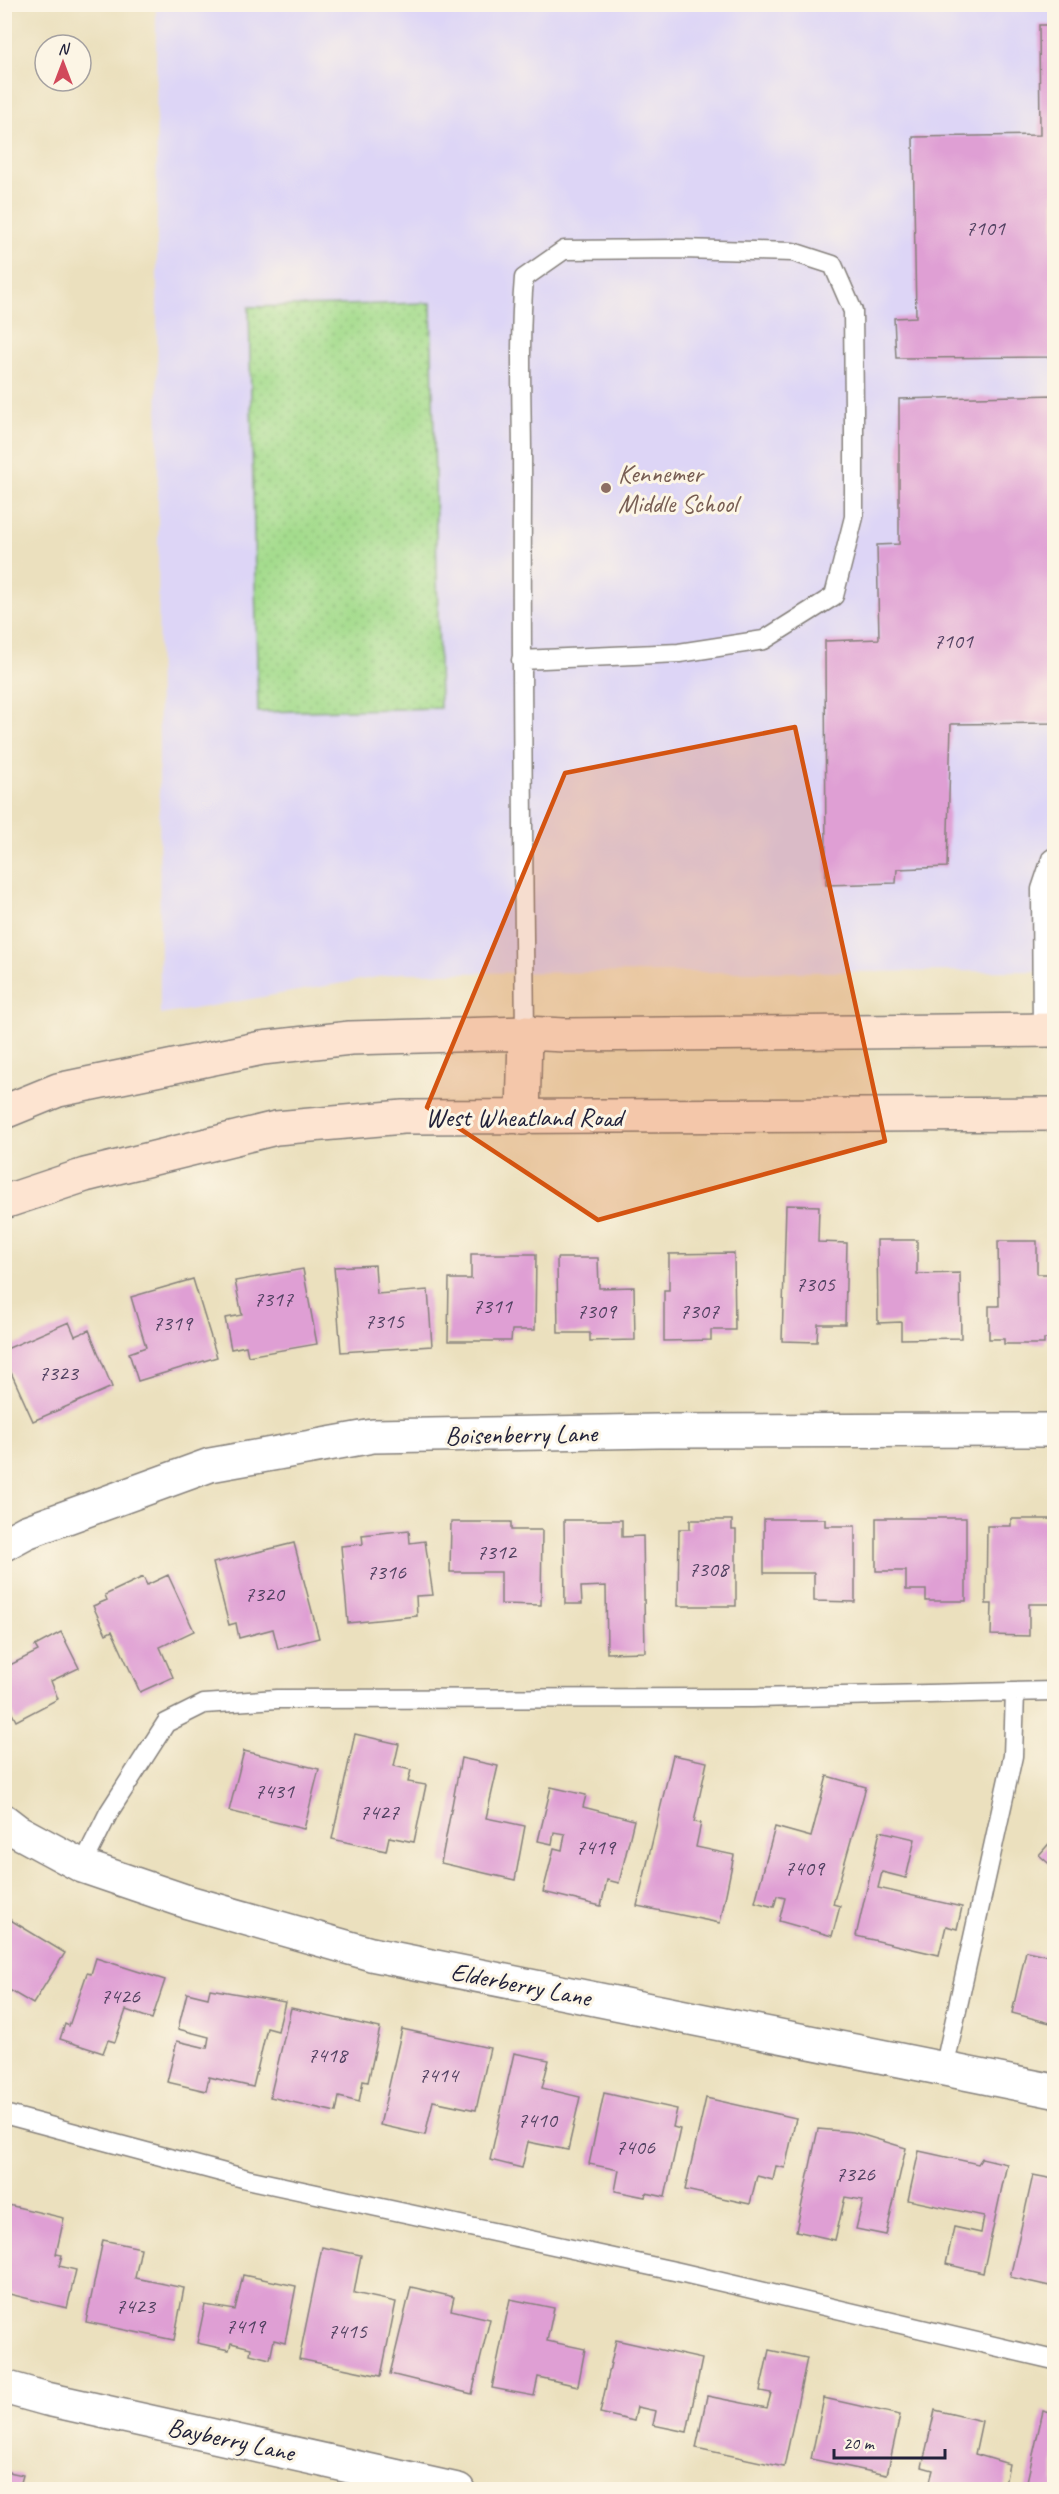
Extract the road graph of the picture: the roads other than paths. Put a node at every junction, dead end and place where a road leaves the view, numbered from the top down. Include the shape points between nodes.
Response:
1 (521, 660) junction
2 (1054, 857) edge
3 (1048, 910) edge
4 (525, 1033) junction
5 (1050, 1036) edge
6 (4, 1112) edge
7 (1054, 1114) edge
8 (523, 1118) junction
9 (4, 1202) edge
10 (1054, 1430) edge
11 (4, 1544) edge
12 (1054, 1690) edge
13 (1015, 1692) junction
14 (9, 1831) edge
15 (82, 1866) junction
16 (944, 2069) junction
17 (1054, 2091) edge
18 (4, 2114) edge
19 (1054, 2360) edge
20 (4, 2387) edge
21 (458, 2490) edge

1 - 1 lane via 524,278 564,250 793,252 834,265 853,311 854,410 854,517 834,596 765,640 679,653
1 - 4 lane
2 - 3 lane via 1041,889
3 - 5 lane
4 - 5 main road
4 - 6 main road via 350,1038 262,1048 58,1090
4 - 8 main road
7 - 8 main road, West Wheatland Road
8 - 9 main road, West Wheatland Road via 403,1117 276,1128 85,1174
10 - 11 street, Boisenberry Lane via 373,1436 210,1465 26,1532
12 - 13 lane
13 - 15 lane via 752,1698 277,1699 204,1704 166,1723 109,1812
13 - 16 lane via 1013,1756
14 - 15 street, Elderberry Lane
15 - 16 street, Elderberry Lane via 188,1902 371,1954
16 - 17 street, Elderberry Lane
18 - 19 lane via 247,2179 679,2272
20 - 21 street, Bayberry Lane

